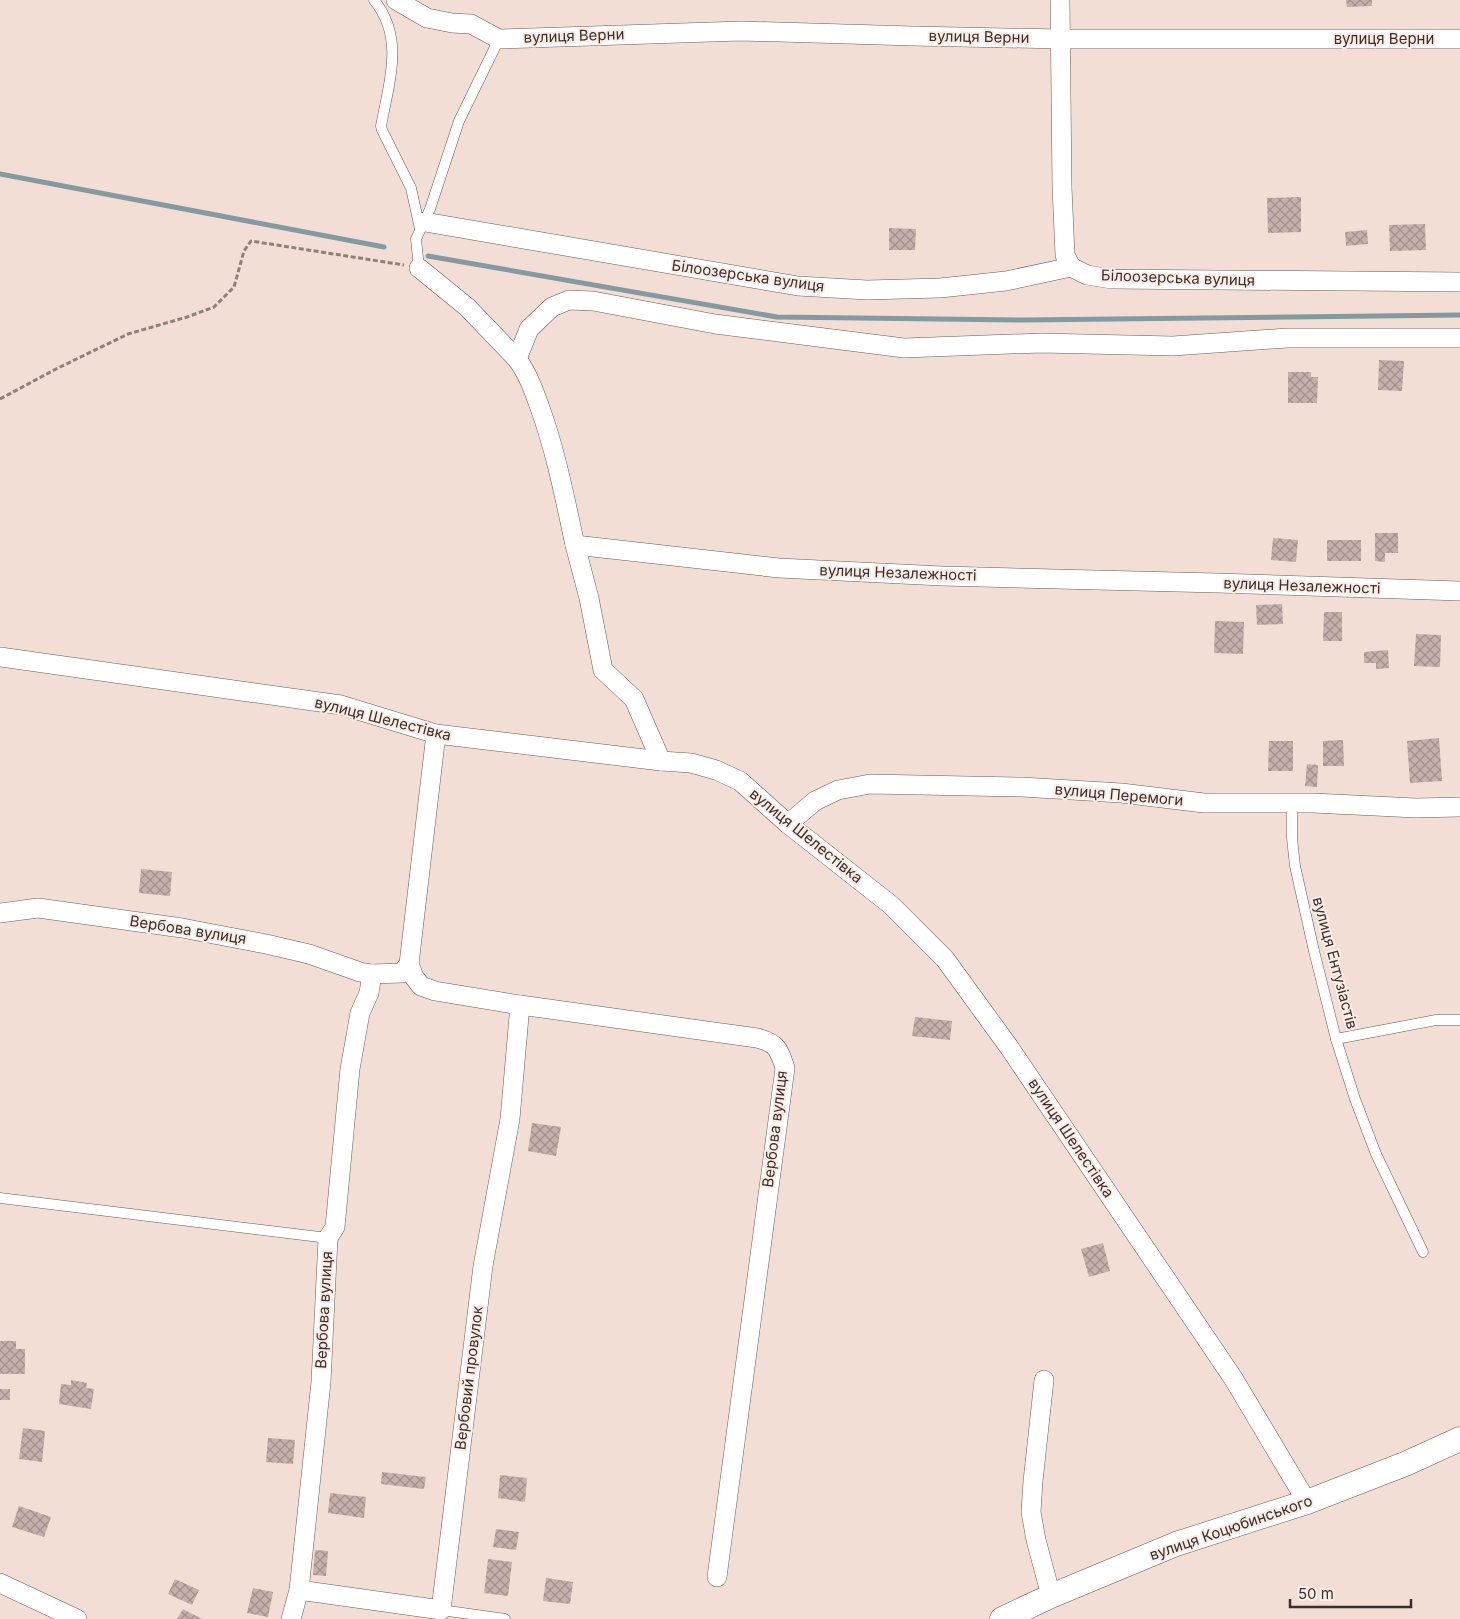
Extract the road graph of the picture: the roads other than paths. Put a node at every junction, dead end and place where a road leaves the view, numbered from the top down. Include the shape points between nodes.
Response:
1 (374, 0) edge
2 (396, 0) edge
3 (1060, 0) edge
4 (499, 39) junction
5 (1060, 39) junction
6 (1460, 39) edge
7 (421, 230) junction
8 (1071, 267) junction
9 (419, 268) joint
10 (1460, 282) edge
11 (1460, 338) edge
12 (517, 359) junction
13 (575, 545) junction
14 (1460, 591) edge
15 (0, 657) edge
16 (436, 734) junction
17 (661, 761) junction
18 (1292, 803) junction
19 (1460, 807) edge
20 (788, 824) junction
21 (0, 913) edge
22 (409, 964) junction
23 (372, 974) junction
24 (520, 1005) junction
25 (1460, 1020) edge
26 (1336, 1038) junction
27 (0, 1198) edge
28 (328, 1238) junction
29 (1423, 1252) dead end
30 (1044, 1380) dead end
31 (1460, 1439) edge
32 (1307, 1502) junction
33 (717, 1577) dead end
34 (0, 1583) edge
35 (299, 1590) junction
36 (1051, 1596) junction
37 (441, 1610) junction
38 (77, 1619) edge
39 (291, 1619) edge
40 (505, 1619) edge
41 (1002, 1619) edge

1 - 7 lane via 389,25 393,48 381,126 411,188
2 - 4 street via 427,18 472,24
3 - 5 street
4 - 5 street, вулиця Верни via 741,31
4 - 7 lane via 459,121
5 - 6 street, вулиця Верни
5 - 8 street via 1065,255
7 - 8 street, Білоозерська вулиця via 798,286 867,290 940,288 1006,281
7 - 9 lane
8 - 10 street, Білоозерська вулиця via 1088,275 1112,279
9 - 12 street via 467,307
11 - 12 street via 1287,338 1172,346 1041,343 904,348 715,324 593,301 569,300 552,308 529,328
12 - 13 street via 536,396 548,431
13 - 14 street, вулиця Незалежності via 789,568 942,576
13 - 17 street via 603,670 634,698
15 - 16 street, вулиця Шелестівка via 341,705
16 - 17 street, вулиця Шелестівка
16 - 22 street
17 - 20 street, вулиця Шелестівка via 691,763 740,781
18 - 19 street, вулиця Перемоги
18 - 20 street, вулиця Перемоги via 1204,803 1121,793 1022,787 870,784 838,790 815,801
18 - 26 lane, вулиця Ентузіастів via 1295,866
20 - 32 street, вулиця Шелестівка via 891,905 944,959 1009,1047 1233,1378
21 - 23 street, Вербова вулиця via 38,908 182,928 309,954
22 - 23 street, Вербова вулиця via 402,973
22 - 24 street, Вербова вулиця via 421,986
23 - 28 street, Вербова вулиця via 369,993 360,1013 350,1069 335,1227
24 - 33 street, Вербова вулиця via 757,1038 770,1042 780,1053 784,1068
24 - 37 street, Вербовий провулок via 510,1119 483,1266
25 - 26 lane, вулиця Ентузіастів via 1436,1020
26 - 29 lane via 1376,1154
27 - 28 lane
28 - 35 street, Вербова вулиця via 321,1382
30 - 36 street via 1031,1512
31 - 32 street, вулиця Коцюбинського via 1406,1464
32 - 36 street, вулиця Коцюбинського via 1176,1544
34 - 38 street
35 - 37 street
35 - 39 street, Вербова вулиця
36 - 41 street, вулиця Коцюбинського
37 - 40 lane

